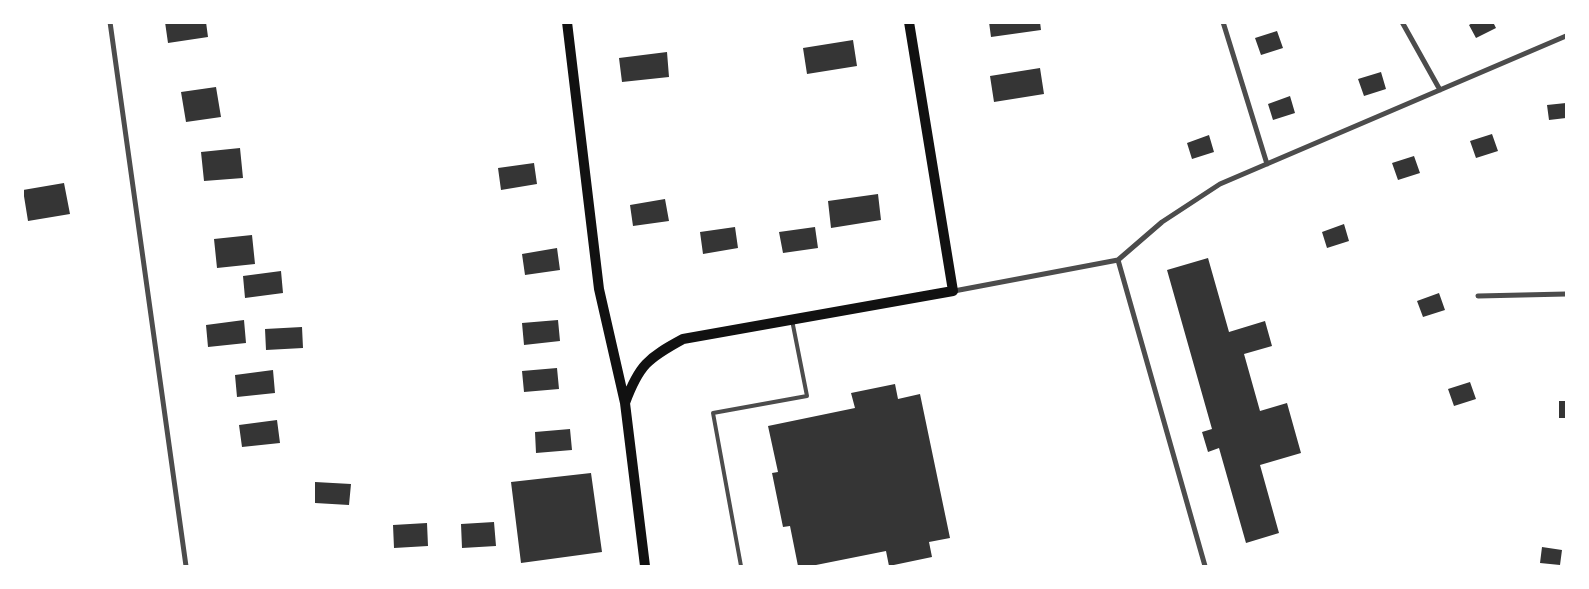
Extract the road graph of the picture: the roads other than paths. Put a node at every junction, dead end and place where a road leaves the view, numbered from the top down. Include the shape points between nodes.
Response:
1 (110, 22) edge
2 (567, 22) edge
3 (909, 22) edge
4 (1223, 22) edge
5 (1402, 22) edge
6 (1566, 36) edge
7 (1440, 90) junction
8 (1266, 164) junction
9 (1118, 260) junction
10 (953, 291) junction
11 (1566, 294) edge
12 (1478, 296) dead end
13 (792, 320) junction
14 (625, 403) junction
15 (186, 566) edge
16 (645, 566) edge
17 (741, 566) edge
18 (1206, 566) edge

1 - 15 street
2 - 14 main road via 599,289
3 - 10 main road
4 - 8 street
5 - 7 street
6 - 7 street
7 - 8 street
8 - 9 street via 1220,184 1162,222
9 - 10 street
9 - 18 street
10 - 13 main road
11 - 12 street
13 - 14 main road via 683,339 654,355 636,376
13 - 17 lane via 807,396 713,413
14 - 16 main road

